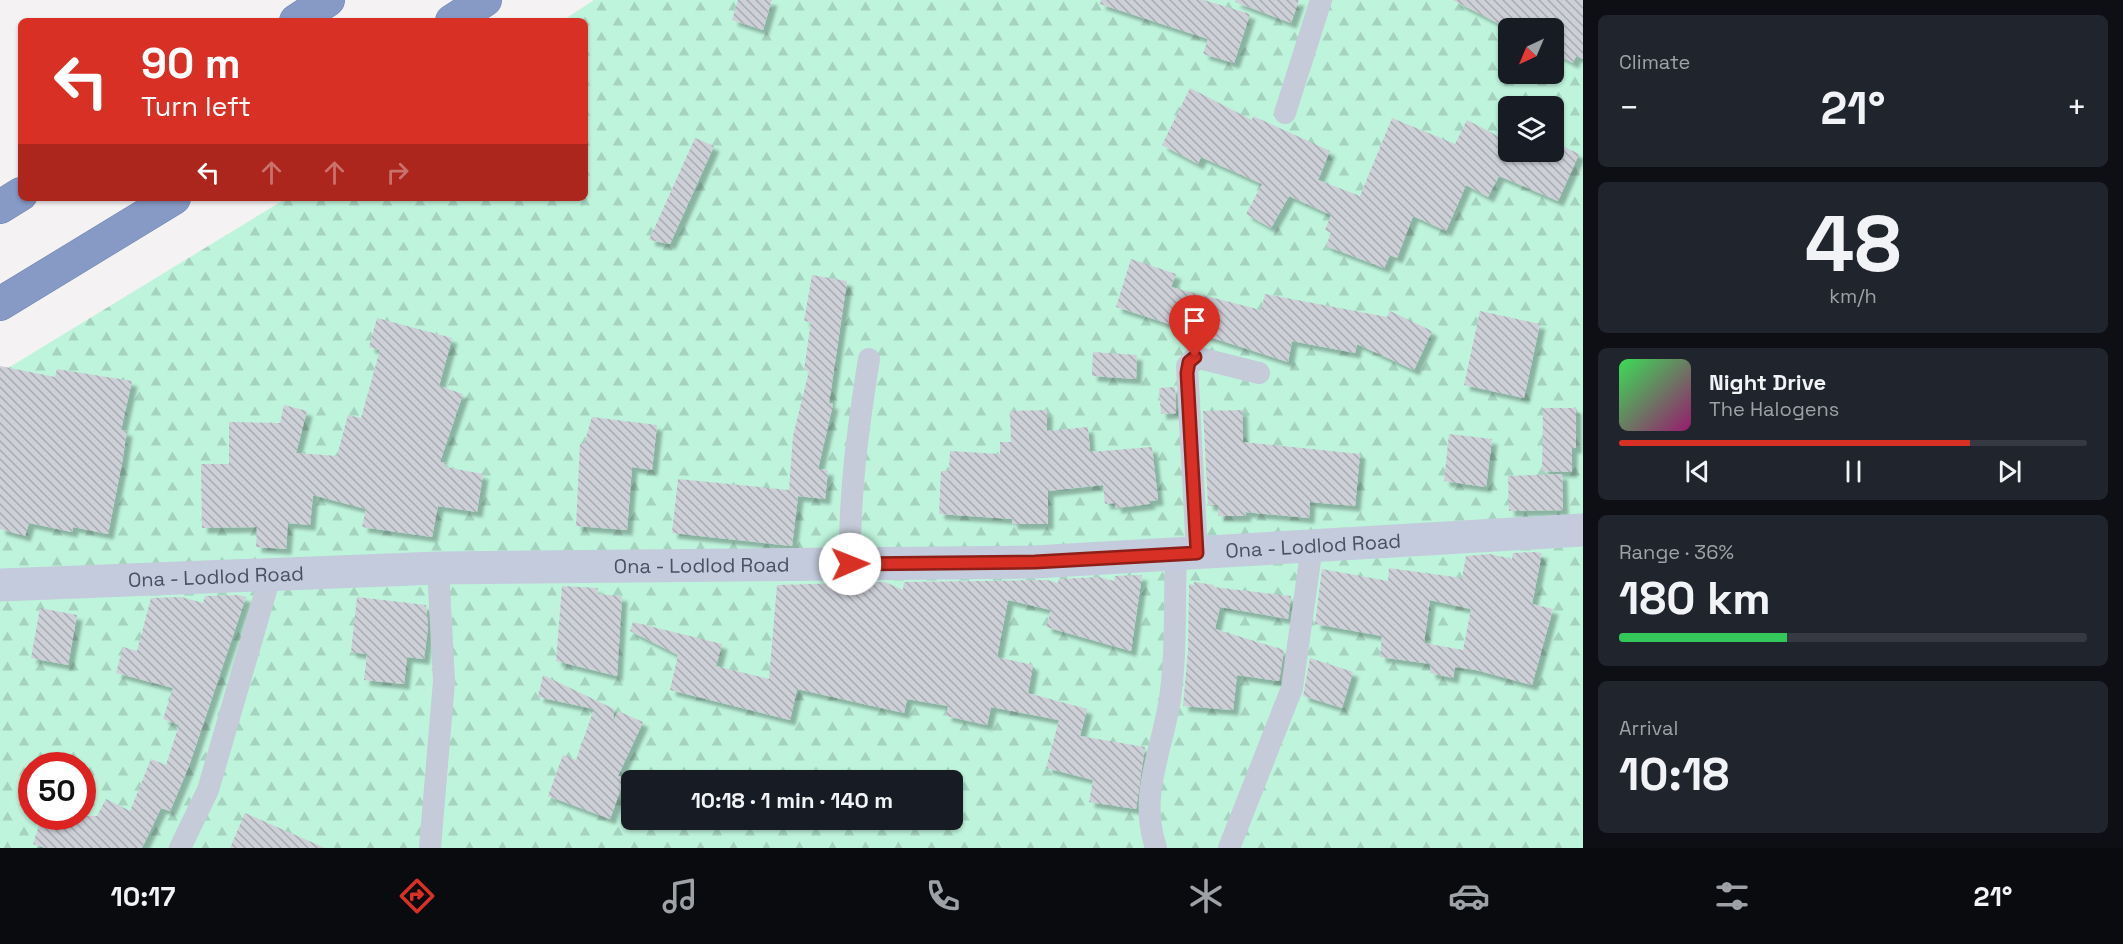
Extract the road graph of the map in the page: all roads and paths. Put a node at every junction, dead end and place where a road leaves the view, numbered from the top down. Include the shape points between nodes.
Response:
1 (328, 0) edge
2 (485, 0) edge
3 (1321, 0) edge
4 (301, 18) edge
5 (457, 18) edge
6 (1286, 113) dead end
7 (18, 196) edge
8 (169, 201) edge
9 (0, 207) edge
10 (0, 304) edge
11 (868, 359) dead end
12 (1259, 373) dead end
13 (1583, 530) edge
14 (1312, 546) junction
15 (1186, 553) junction
16 (850, 564) junction
17 (438, 568) junction
18 (271, 573) junction
19 (0, 585) edge
20 (180, 848) edge
21 (430, 848) edge
22 (1156, 848) edge
23 (1229, 848) edge

1 - 4 highway
2 - 5 highway
3 - 6 street
7 - 9 highway
8 - 10 highway
11 - 16 street via 854,455
12 - 15 street via 1195,357 1187,366
13 - 14 main road, Ona - Lodlod Road
14 - 15 main road, Ona - Lodlod Road
14 - 23 street via 1292,688
15 - 16 main road, Ona - Lodlod Road via 1035,562
15 - 22 street via 1169,705 1148,805 1148,825
16 - 17 main road, Ona - Lodlod Road
17 - 18 main road, Ona - Lodlod Road
17 - 21 street via 444,681
18 - 19 main road, Ona - Lodlod Road
18 - 20 street via 208,790

